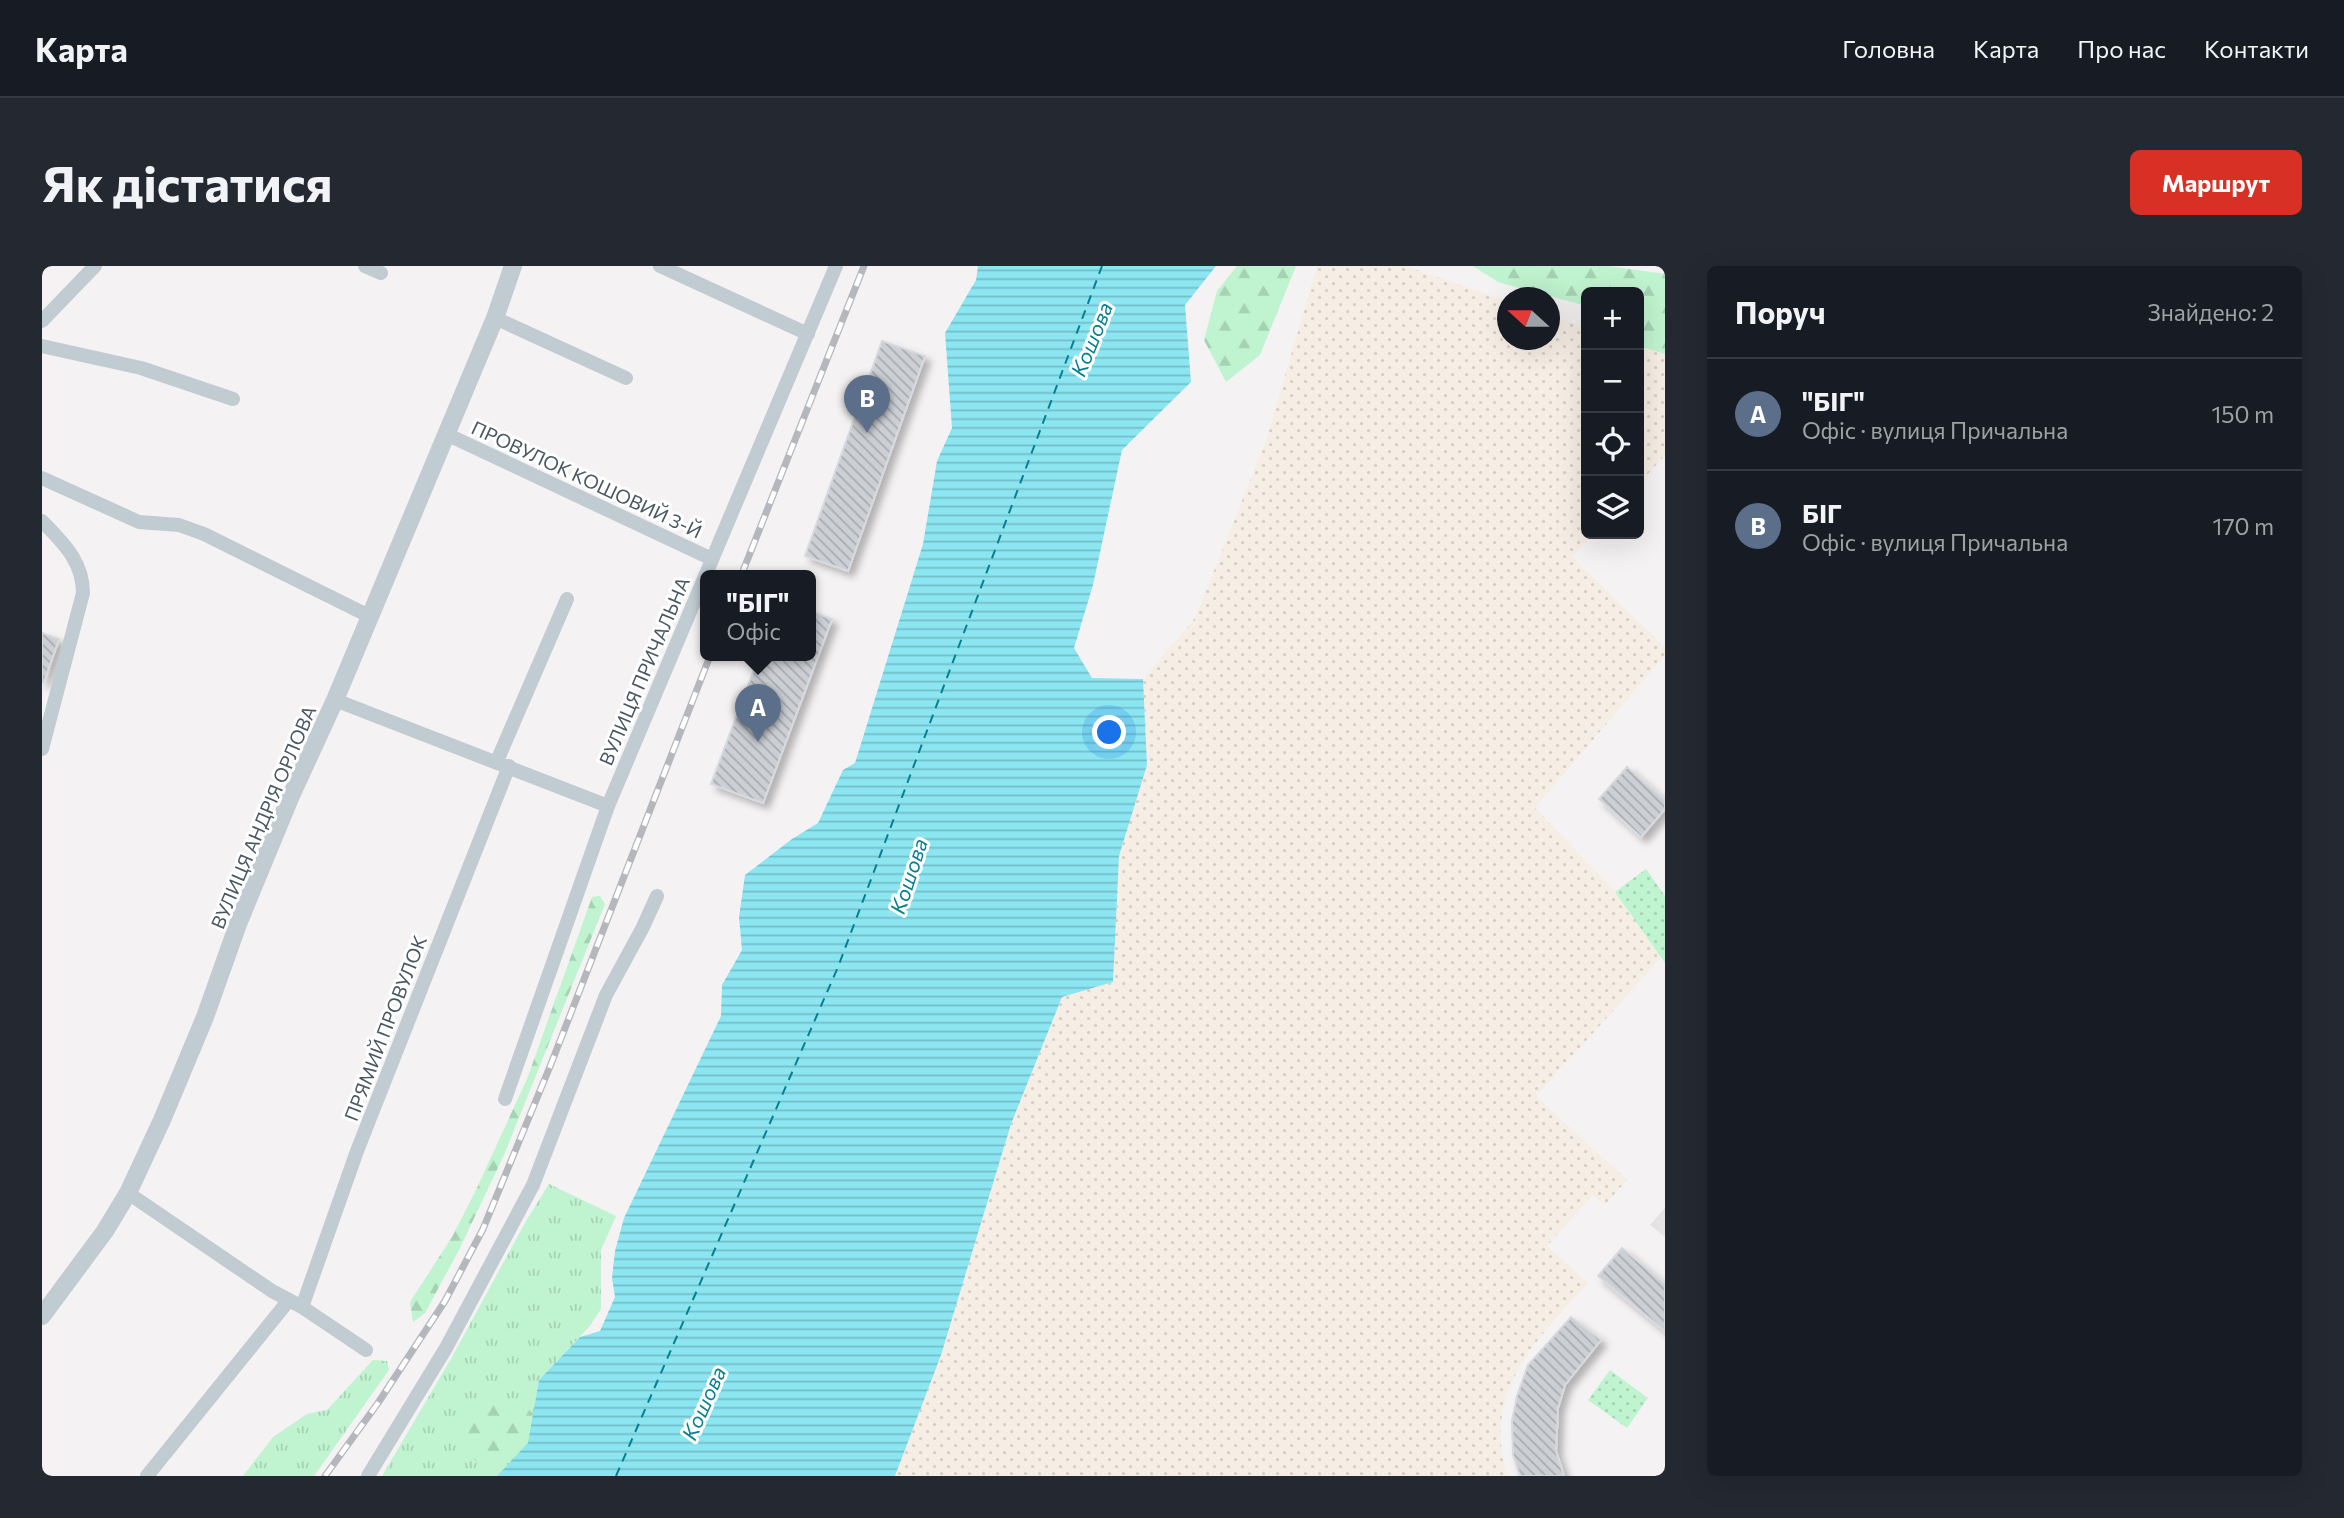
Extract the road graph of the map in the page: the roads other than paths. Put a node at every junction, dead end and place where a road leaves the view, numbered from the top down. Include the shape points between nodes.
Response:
1 (95, 266) edge
2 (365, 266) edge
3 (513, 266) edge
4 (660, 266) edge
5 (836, 266) edge
6 (382, 273) dead end
7 (495, 318) junction
8 (42, 321) edge
9 (808, 334) junction
10 (42, 346) edge
11 (626, 378) dead end
12 (233, 398) dead end
13 (446, 434) junction
14 (42, 478) edge
15 (42, 521) edge
16 (712, 559) junction
17 (707, 570) edge
18 (700, 588) edge
19 (567, 599) dead end
20 (369, 616) junction
21 (335, 700) junction
22 (42, 749) edge
23 (503, 764) junction
24 (608, 806) junction
25 (656, 896) dead end
26 (505, 1099) dead end
27 (128, 1193) junction
28 (296, 1303) junction
29 (42, 1316) edge
30 (366, 1350) dead end
31 (147, 1476) edge
32 (368, 1476) edge

1 - 8 street
2 - 6 street
3 - 7 street, ВУЛИЦЯ АНДРІЯ ОРЛОВА
4 - 9 street
5 - 9 street, ВУЛИЦЯ ПРИЧАЛЬНА
7 - 11 street
7 - 13 street, ВУЛИЦЯ АНДРІЯ ОРЛОВА
9 - 16 street, ВУЛИЦЯ ПРИЧАЛЬНА
10 - 12 street via 141,368
13 - 16 street, ПРОВУЛОК КОШОВИЙ 3-Й
13 - 20 street, ВУЛИЦЯ АНДРІЯ ОРЛОВА
14 - 20 street via 129,518 204,534
15 - 22 street via 76,561 83,593
16 - 17 street, ВУЛИЦЯ ПРИЧАЛЬНА
18 - 24 street, ВУЛИЦЯ ПРИЧАЛЬНА
19 - 23 street, ПРЯМИЙ ПРОВУЛОК
20 - 21 street, ВУЛИЦЯ АНДРІЯ ОРЛОВА
21 - 23 street
21 - 27 street, ВУЛИЦЯ АНДРІЯ ОРЛОВА via 290,798 205,1017
23 - 24 street
23 - 28 street, ПРЯМИЙ ПРОВУЛОК
24 - 26 street, ВУЛИЦЯ ПРИЧАЛЬНА
25 - 32 street via 606,995 533,1185 446,1348
27 - 28 street
27 - 29 street, ВУЛИЦЯ АНДРІЯ ОРЛОВА
28 - 30 street
28 - 31 street, ПРЯМИЙ ПРОВУЛОК

